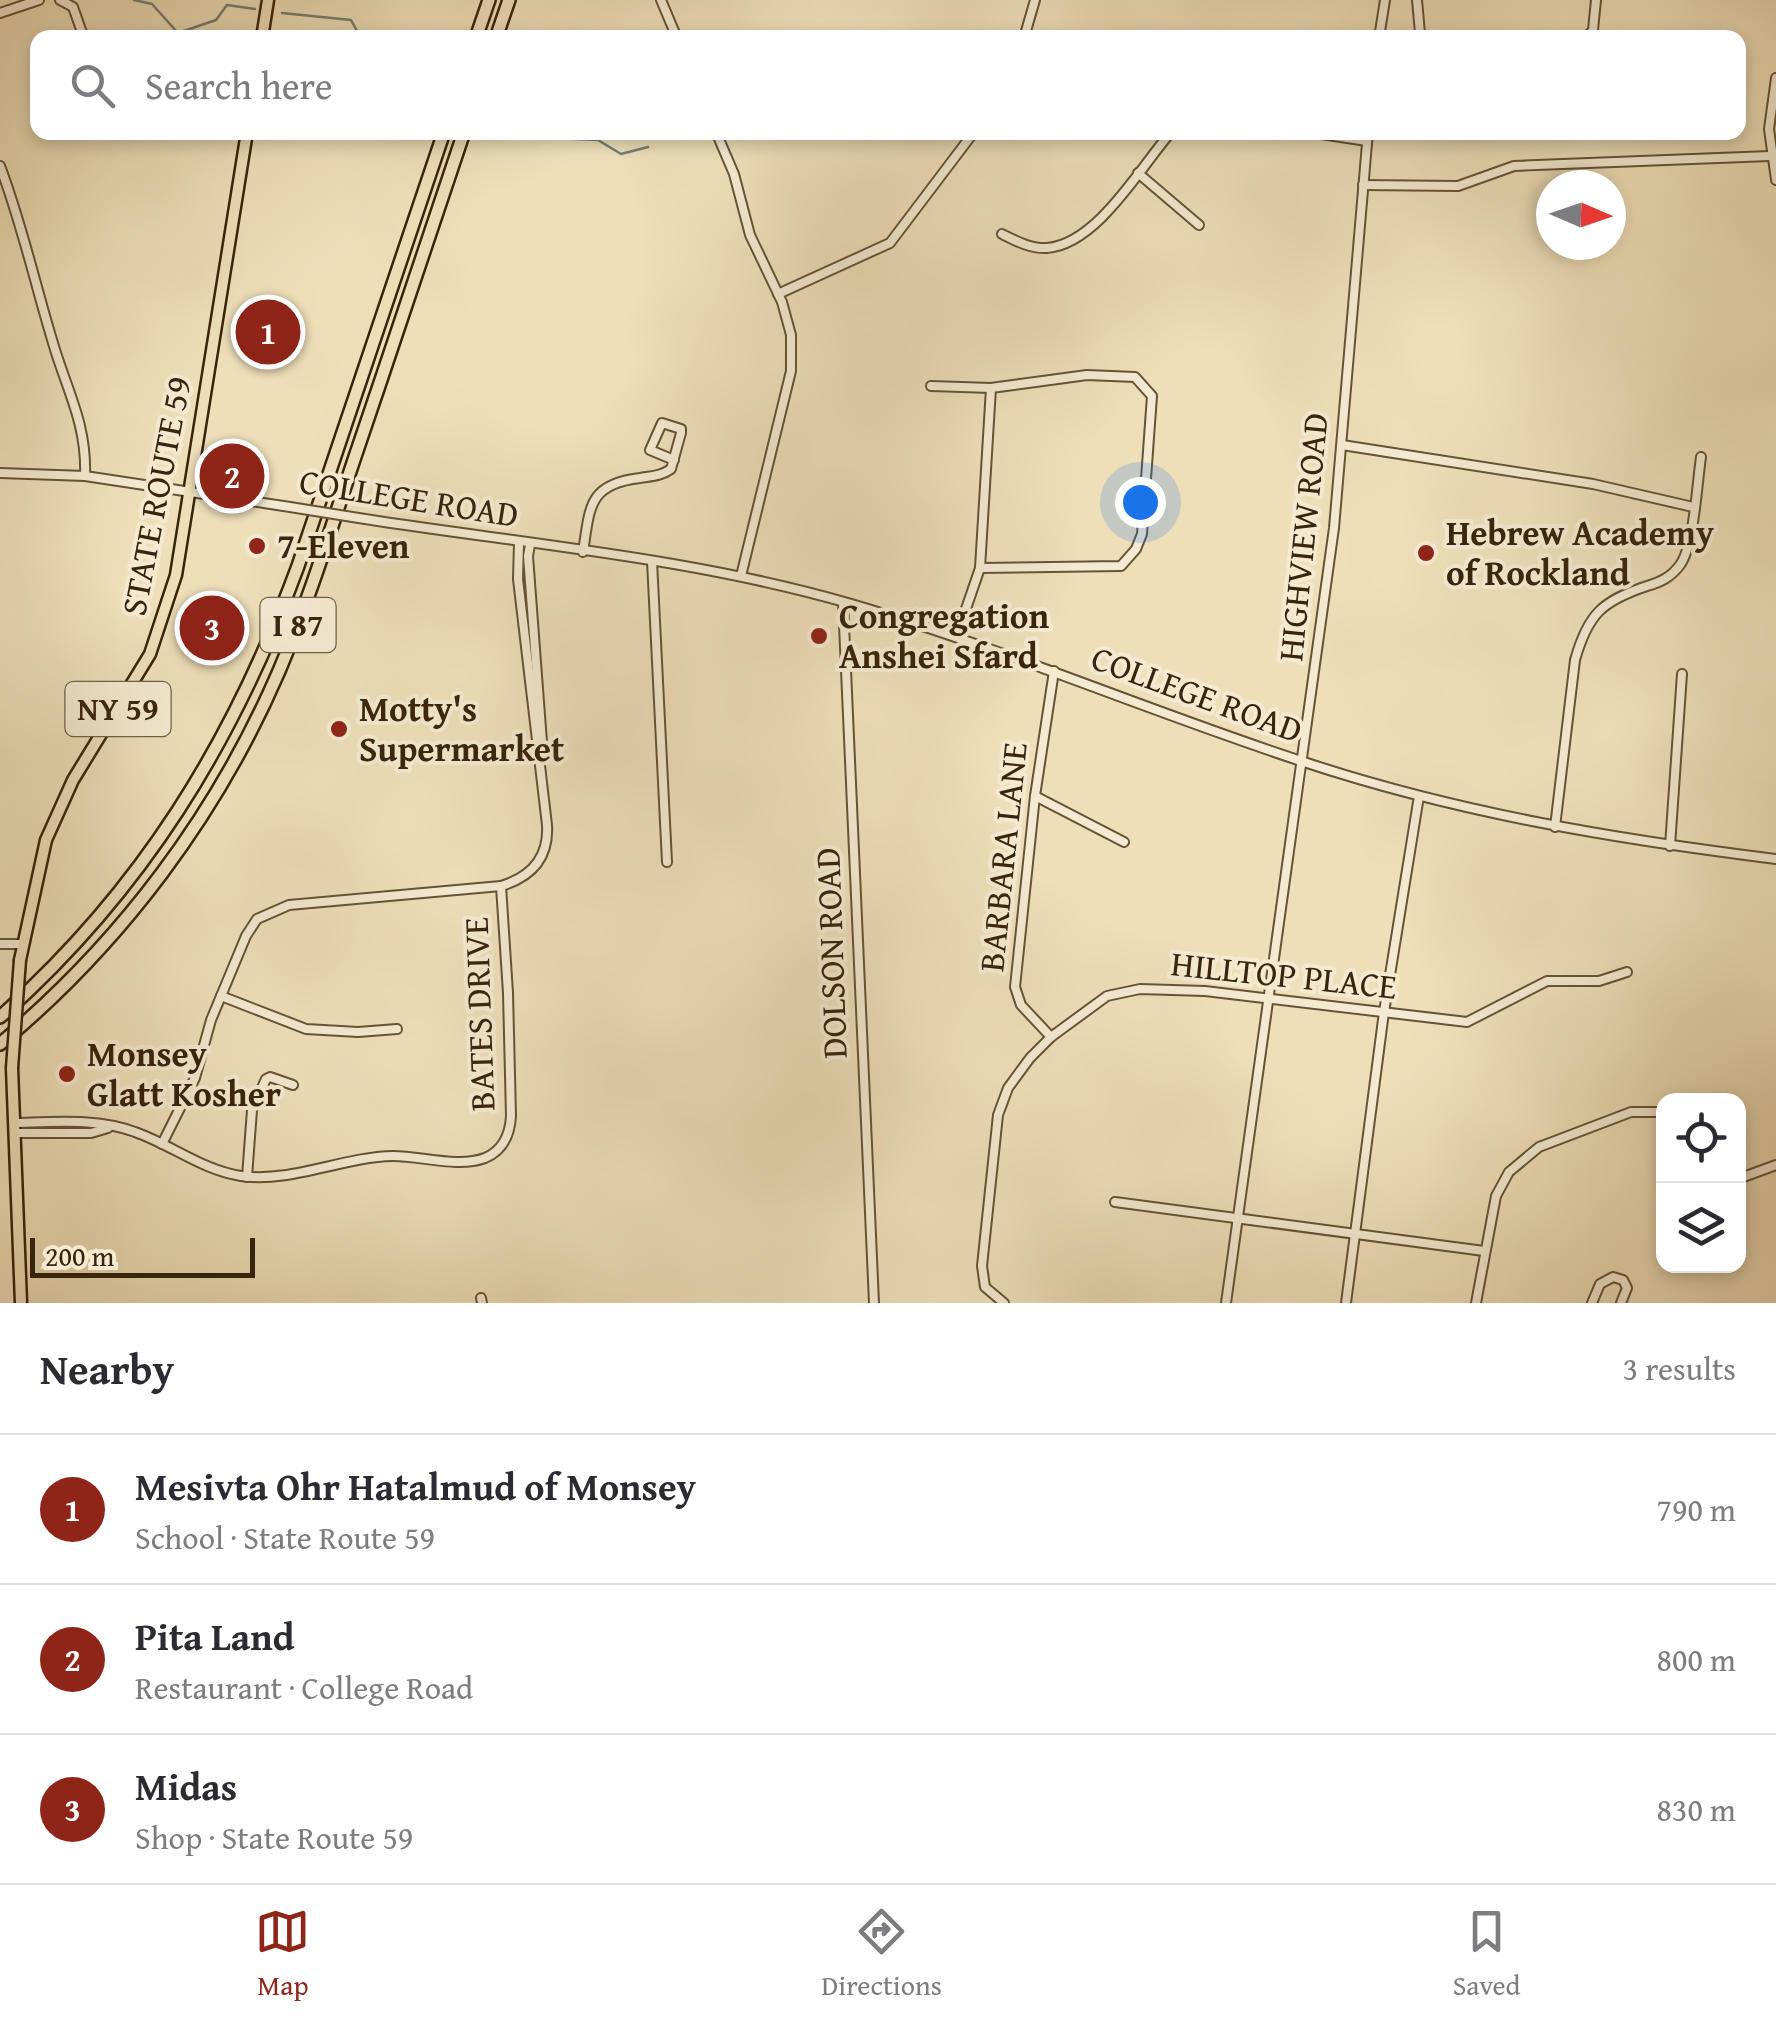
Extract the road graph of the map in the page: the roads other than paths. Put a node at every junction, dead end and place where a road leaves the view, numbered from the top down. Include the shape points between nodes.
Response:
1 (39, 0) edge
2 (60, 0) edge
3 (268, 0) edge
4 (489, 0) edge
5 (508, 0) edge
6 (661, 0) edge
7 (1035, 0) edge
8 (1384, 0) edge
9 (1417, 0) edge
10 (1596, 0) edge
11 (0, 13) edge
12 (81, 30) edge
13 (263, 30) edge
14 (479, 30) edge
15 (499, 30) edge
16 (674, 30) edge
17 (1026, 30) edge
18 (1380, 30) edge
19 (1420, 30) edge
20 (1593, 30) edge
21 (1776, 78) edge
22 (246, 140) edge
23 (441, 140) edge
24 (461, 140) edge
25 (719, 140) edge
26 (968, 140) edge
27 (1164, 140) edge
28 (1367, 140) edge
29 (1770, 156) junction
30 (0, 166) edge
31 (1138, 172) junction
32 (1776, 180) edge
33 (1364, 184) junction
34 (1199, 225) dead end
35 (1002, 234) dead end
36 (778, 294) junction
37 (930, 386) dead end
38 (992, 388) junction
39 (1342, 446) junction
40 (1701, 458) dead end
41 (674, 460) junction
42 (0, 474) edge
43 (85, 476) junction
44 (191, 491) junction
45 (1693, 507) junction
46 (519, 543) junction
47 (530, 545) junction
48 (583, 552) junction
49 (652, 561) junction
50 (980, 568) junction
51 (741, 576) junction
52 (844, 602) junction
53 (957, 635) junction
54 (1054, 671) junction
55 (1682, 674) dead end
56 (1303, 762) junction
57 (542, 771) junction
58 (1034, 796) junction
59 (1418, 796) junction
60 (1555, 828) junction
61 (1124, 842) dead end
62 (1670, 846) junction
63 (1776, 859) edge
64 (667, 862) dead end
65 (501, 886) junction
66 (0, 944) edge
67 (23, 944) junction
68 (1626, 972) dead end
69 (221, 996) junction
70 (1267, 1000) junction
71 (1384, 1012) junction
72 (0, 1017) edge
73 (397, 1029) dead end
74 (1051, 1038) junction
75 (0, 1044) edge
76 (293, 1084) dead end
77 (1656, 1112) edge
78 (14, 1128) junction
79 (162, 1144) junction
80 (1776, 1165) edge
81 (1746, 1175) edge
82 (247, 1176) junction
83 (1115, 1202) dead end
84 (1239, 1219) junction
85 (1356, 1235) junction
86 (1484, 1251) junction
87 (21, 1303) edge
88 (874, 1303) edge
89 (1004, 1303) edge
90 (1226, 1303) edge
91 (1346, 1303) edge
92 (1477, 1303) edge
93 (1592, 1303) edge
94 (1621, 1303) edge

1 - 11 street
2 - 12 street via 73,7
3 - 13 main road
4 - 14 highway
5 - 15 highway
6 - 16 street
7 - 17 street
8 - 18 street
9 - 19 street
10 - 20 street
21 - 29 street
22 - 44 main road, STATE ROUTE 59 / NY 59
23 - 72 highway, I 87 via 292,582 232,722 182,808 121,892
24 - 75 highway, I 87 via 305,606 251,732 138,905
25 - 36 street via 750,235
26 - 36 street via 890,243
27 - 31 street
28 - 33 street, HIGHVIEW ROAD
29 - 32 street
29 - 33 street via 1514,166 1458,186
30 - 43 street via 80,416
31 - 34 street
31 - 35 street via 1086,232 1064,244 1036,248
33 - 39 street, HIGHVIEW ROAD
36 - 51 street via 791,335 791,370
37 - 38 street
38 - 50 street
38 - 50 street via 1106,374 1135,376 1152,396 1142,534 1121,566
39 - 45 street via 1594,484
39 - 56 street, HIGHVIEW ROAD
40 - 45 street
41 - 41 street via 680,430 662,423 650,450
41 - 48 street via 664,474 616,481 597,494
42 - 43 street, COLLEGE ROAD
43 - 44 street, COLLEGE ROAD
44 - 46 street, COLLEGE ROAD, bridge
44 - 67 main road, STATE ROUTE 59 / NY 59 via 164,616 134,686 60,806
45 - 60 street via 1682,563 1665,580 1609,602 1582,635
46 - 47 street, COLLEGE ROAD
46 - 57 street
47 - 48 street, COLLEGE ROAD
47 - 57 street
48 - 49 street, COLLEGE ROAD
49 - 51 street, COLLEGE ROAD
49 - 64 street
50 - 53 street
51 - 52 street, COLLEGE ROAD
52 - 53 street, COLLEGE ROAD
52 - 88 street, DOLSON ROAD
53 - 54 street, COLLEGE ROAD
54 - 56 street, COLLEGE ROAD
54 - 58 street, BARBARA LANE
55 - 62 street
56 - 59 street, COLLEGE ROAD
56 - 70 street, HIGHVIEW ROAD
57 - 65 street via 543,855 532,872
58 - 61 street
58 - 74 street, BARBARA LANE via 1015,987 1020,1005
59 - 60 street, COLLEGE ROAD
59 - 71 street
60 - 62 street, COLLEGE ROAD
62 - 63 street, COLLEGE ROAD
65 - 69 street via 272,910 246,936
65 - 82 street, BATES DRIVE via 512,1116 502,1147 472,1162 394,1156
66 - 67 street
67 - 78 main road, STATE ROUTE 59 / NY 59, bridge
68 - 71 street, HILLTOP PLACE via 1598,981 1547,981 1467,1022
69 - 73 street via 306,1029
69 - 79 street via 195,1078
70 - 71 street, HILLTOP PLACE
70 - 74 street, HILLTOP PLACE via 1140,989 1107,996
70 - 84 street, HIGHVIEW ROAD
71 - 85 street
74 - 89 street, HILLTOP PLACE via 1008,1088 998,1115 982,1266 985,1287
76 - 82 street via 266,1079 252,1110
77 - 86 street via 1632,1112 1539,1147 1509,1172 1496,1196
78 - 79 street, BATES DRIVE via 128,1129
78 - 87 main road, NY 59
79 - 82 street, BATES DRIVE via 213,1170
80 - 81 street
83 - 84 street
84 - 85 street
84 - 90 street, HIGHVIEW ROAD
85 - 86 street
85 - 91 street
86 - 92 street
93 - 94 street via 1600,1284 1614,1277 1627,1288

